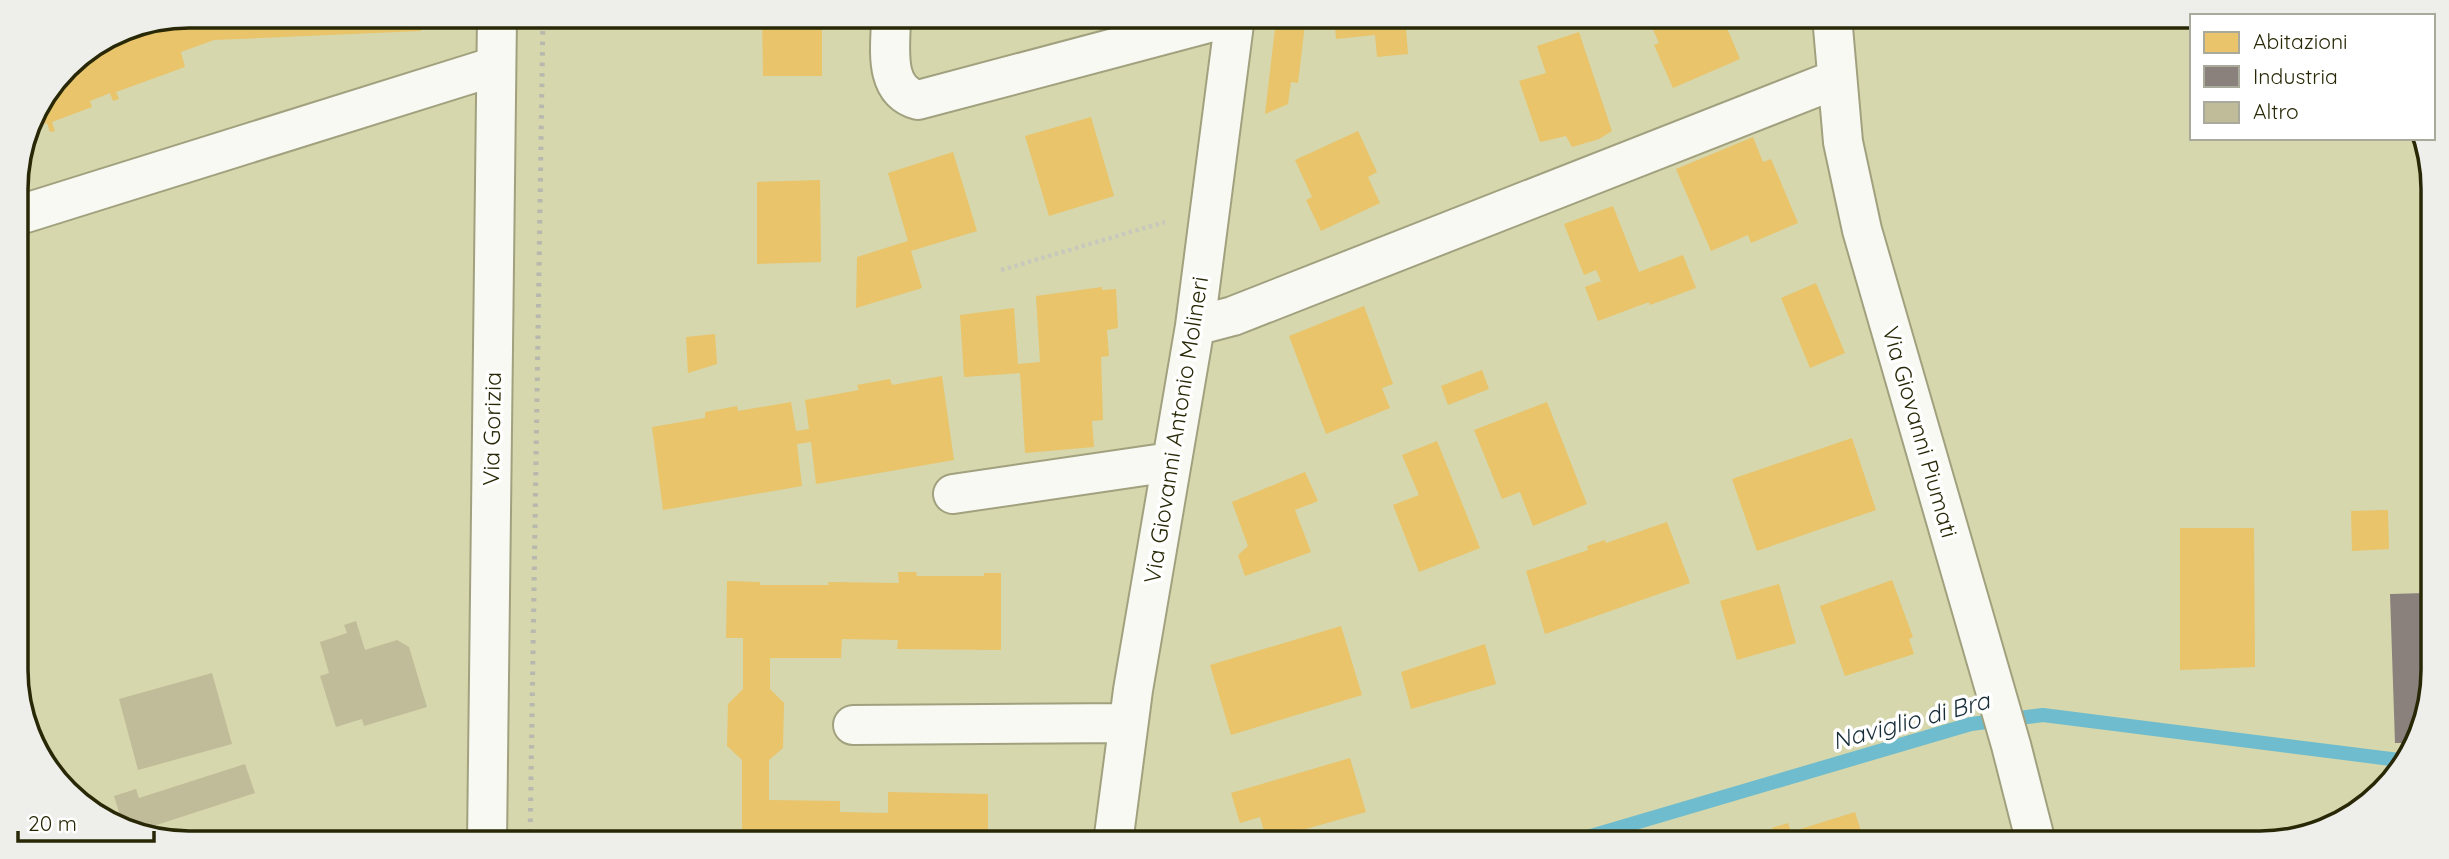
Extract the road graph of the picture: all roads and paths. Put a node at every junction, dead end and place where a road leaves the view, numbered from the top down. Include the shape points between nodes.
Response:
1 (497, 28) edge
2 (891, 28) edge
3 (1190, 28) edge
4 (1233, 28) edge
5 (1832, 28) edge
6 (496, 66) junction
7 (1837, 79) junction
8 (1209, 209) junction
9 (28, 212) edge
10 (1001, 270) dead end
11 (1195, 326) junction
12 (1171, 462) junction
13 (953, 494) dead end
14 (1128, 723) junction
15 (853, 724) dead end
16 (487, 831) edge
17 (1114, 831) edge
18 (2033, 831) edge

1 - 6 street, Via Gorizia
2 - 3 street via 892,77 902,93 918,100
4 - 8 street, Via Giovanni Antonio Molineri
5 - 7 street, Via Giovanni Piumati
6 - 9 street
6 - 16 street, Via Gorizia
7 - 11 street via 1233,316
7 - 18 street, Via Giovanni Piumati via 1843,142 1862,230
8 - 10 path
8 - 11 street, Via Giovanni Antonio Molineri
11 - 12 street, Via Giovanni Antonio Molineri
12 - 13 street
12 - 14 street, Via Giovanni Antonio Molineri
14 - 15 street
14 - 17 street, Via Giovanni Antonio Molineri

